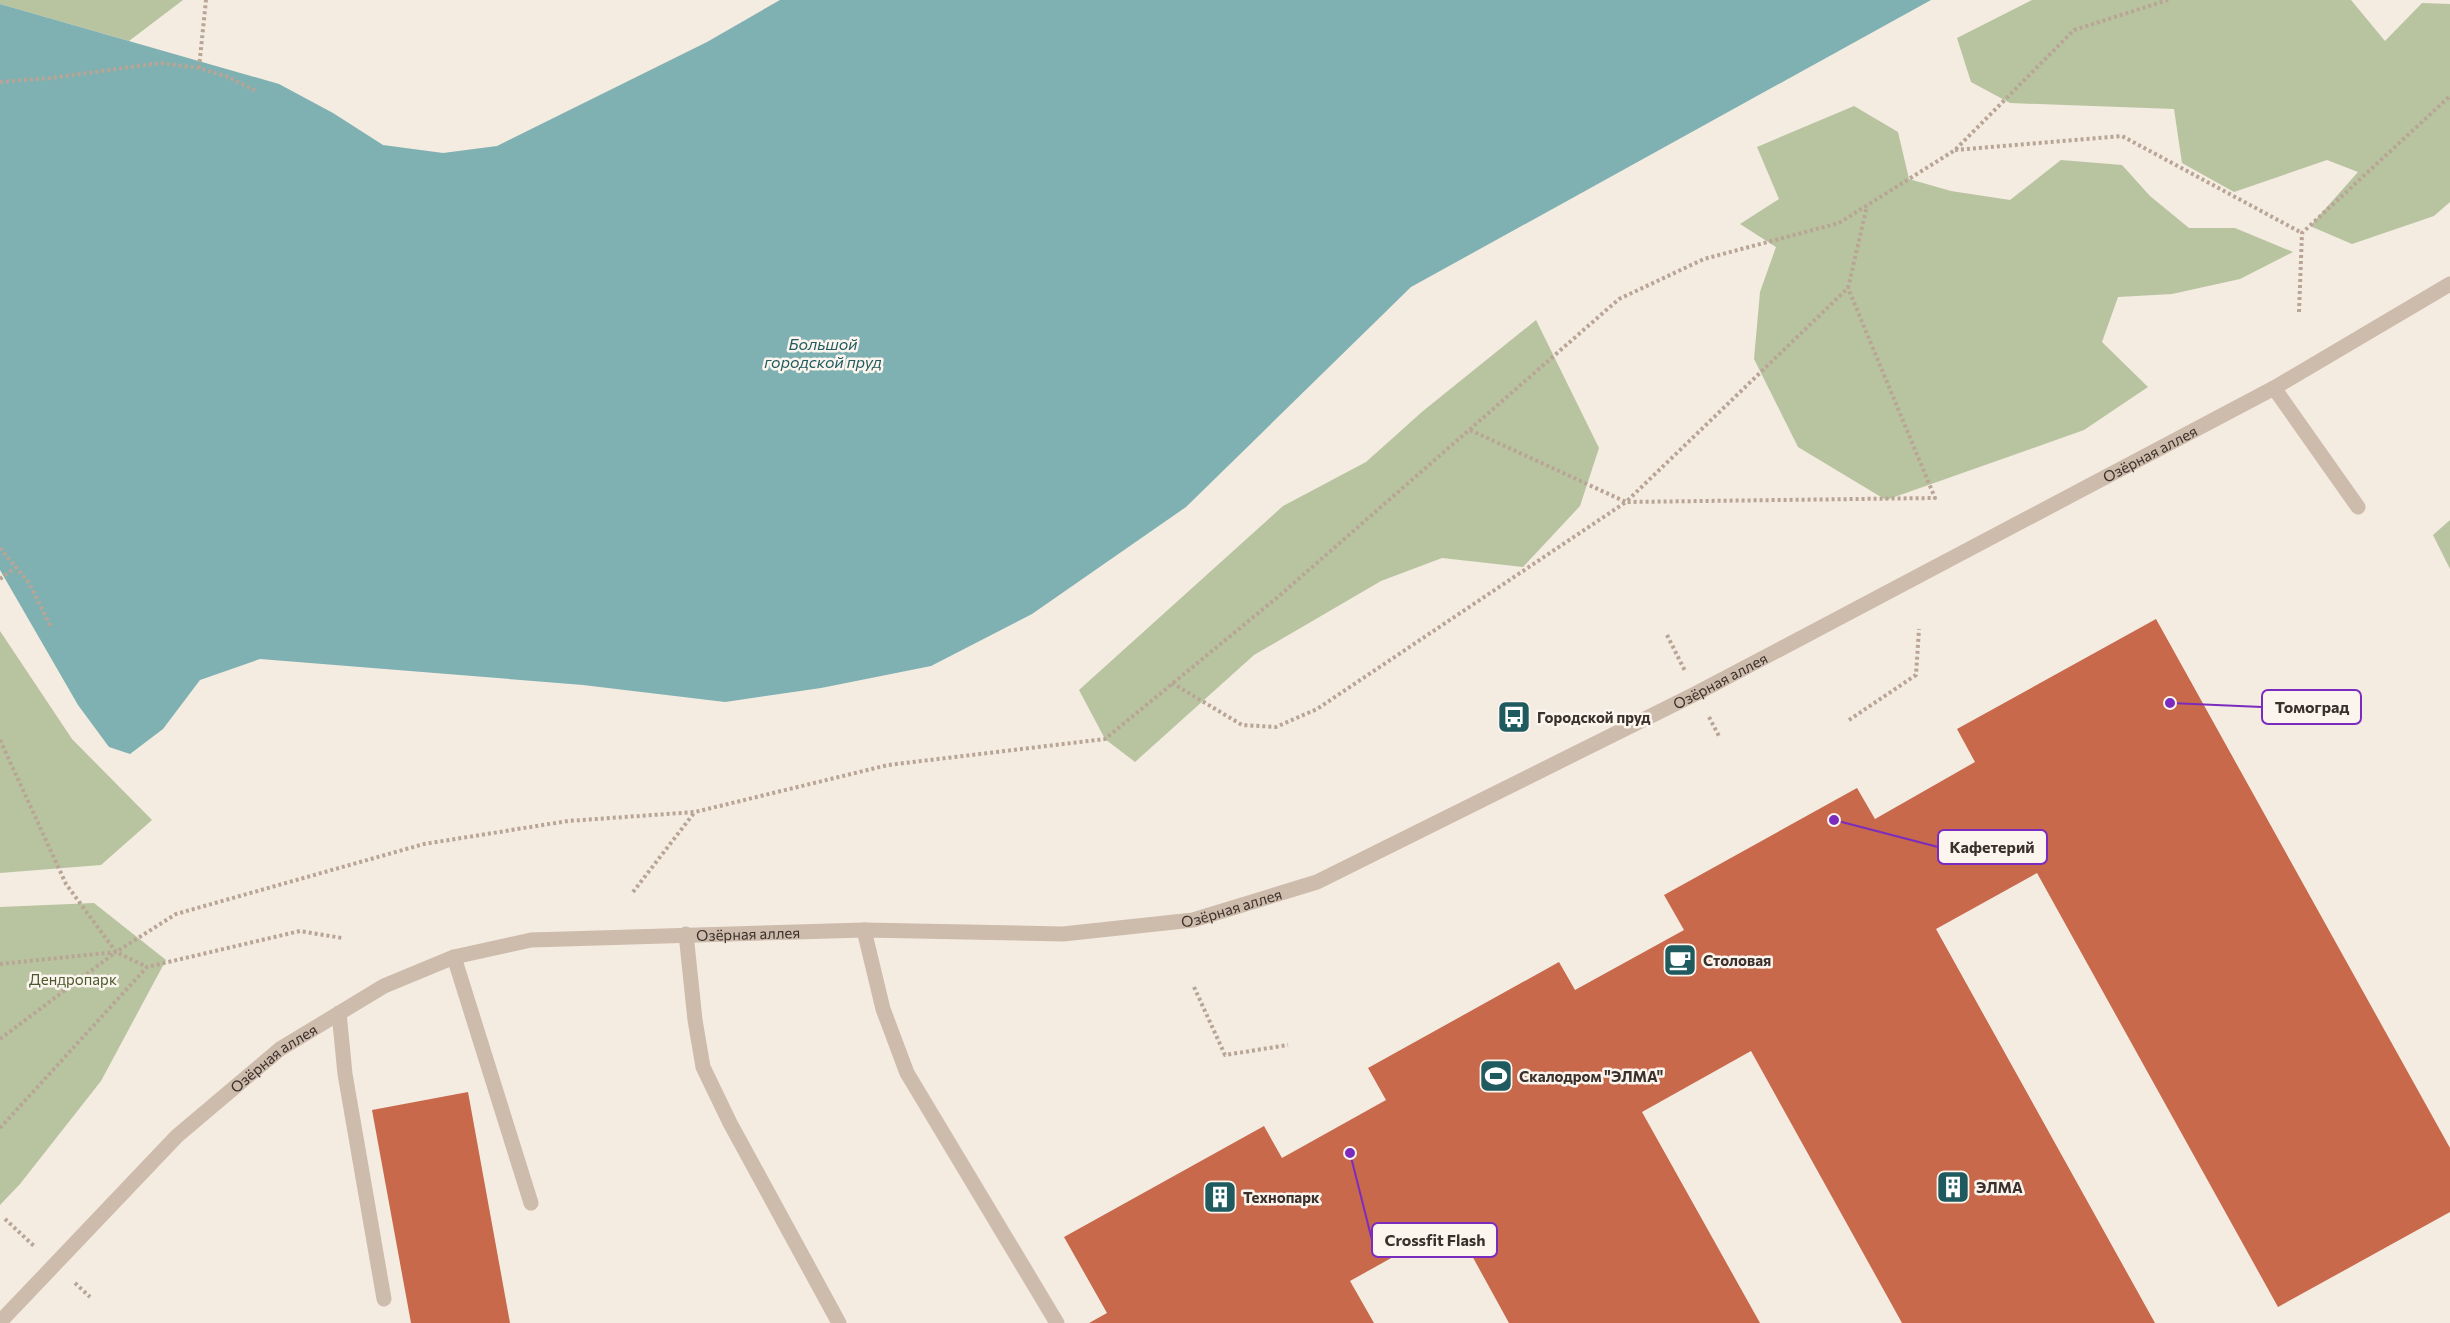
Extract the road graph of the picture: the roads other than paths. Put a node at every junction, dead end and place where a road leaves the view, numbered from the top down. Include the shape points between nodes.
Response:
1 (2450, 284) edge
2 (2274, 388) junction
3 (2358, 507) dead end
4 (864, 930) junction
5 (686, 934) junction
6 (454, 957) junction
7 (339, 1013) junction
8 (531, 1203) dead end
9 (384, 1299) dead end
10 (0, 1322) edge
11 (839, 1323) edge
12 (1057, 1323) edge

1 - 2 street, Озёрная аллея
2 - 3 street
2 - 4 street, Озёрная аллея via 1697,693 1317,882 1193,920 1063,934
4 - 5 street, Озёрная аллея
4 - 12 street via 883,1009 907,1073
5 - 6 street, Озёрная аллея via 531,940
5 - 11 street via 704,1067 730,1123
6 - 7 street, Озёрная аллея via 384,986
6 - 8 street
7 - 9 street via 345,1074
7 - 10 street, Озёрная аллея via 280,1049 177,1136

